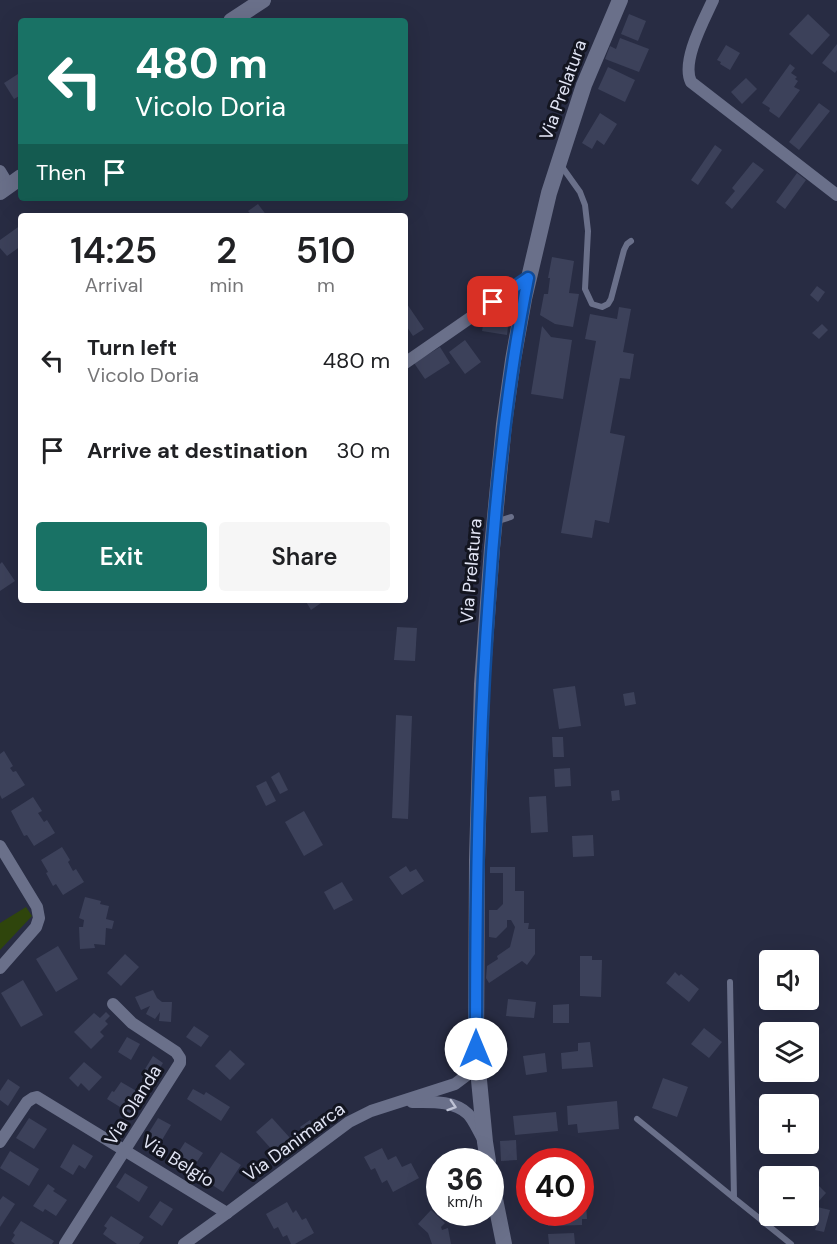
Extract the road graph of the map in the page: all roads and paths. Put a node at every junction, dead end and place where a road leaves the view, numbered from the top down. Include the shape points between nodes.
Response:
1 (620, 0) edge
2 (713, 0) edge
3 (253, 2) edge
4 (234, 18) edge
5 (558, 161) junction
6 (0, 171) edge
7 (10, 185) edge
8 (837, 195) edge
9 (631, 241) dead end
10 (528, 278) junction
11 (408, 361) edge
12 (511, 517) dead end
13 (495, 522) junction
14 (0, 846) edge
15 (0, 968) edge
16 (730, 982) dead end
17 (113, 1004) dead end
18 (476, 1049) junction
19 (402, 1102) junction
20 (637, 1119) dead end
21 (0, 1142) edge
22 (485, 1142) junction
23 (486, 1148) edge
24 (126, 1150) junction
25 (734, 1198) junction
26 (227, 1213) junction
27 (500, 1226) edge
28 (65, 1244) edge
29 (184, 1244) edge
30 (504, 1244) edge
31 (791, 1244) edge

1 - 5 street, Via Prelatura via 584,85
2 - 8 street via 691,55 691,82
3 - 4 street
5 - 9 lane via 580,192 587,210 585,289 596,306 606,306 611,299 624,250
5 - 10 street, Via Prelatura
6 - 7 street
10 - 11 street
10 - 13 street, Via Prelatura via 504,424
12 - 13 lane
13 - 18 street, Via Prelatura via 482,696
14 - 15 street via 39,915 36,927
16 - 25 lane
17 - 24 street, Via Olanda via 132,1023 176,1052 180,1061
18 - 19 street, Via Danimarca via 470,1070 460,1081
18 - 22 street, Via Prelatura
19 -> 22 street, Via Danimarca via 443,1103 461,1108
19 - 26 street, Via Danimarca via 349,1122
20 - 25 lane
21 - 24 street, Via Belgio via 27,1102 37,1097
22 - 23 street, Via Prelatura
24 - 26 street, Via Belgio
24 - 28 street, Via Olanda
25 - 31 lane
26 - 29 street, Via Danimarca
27 - 30 street

